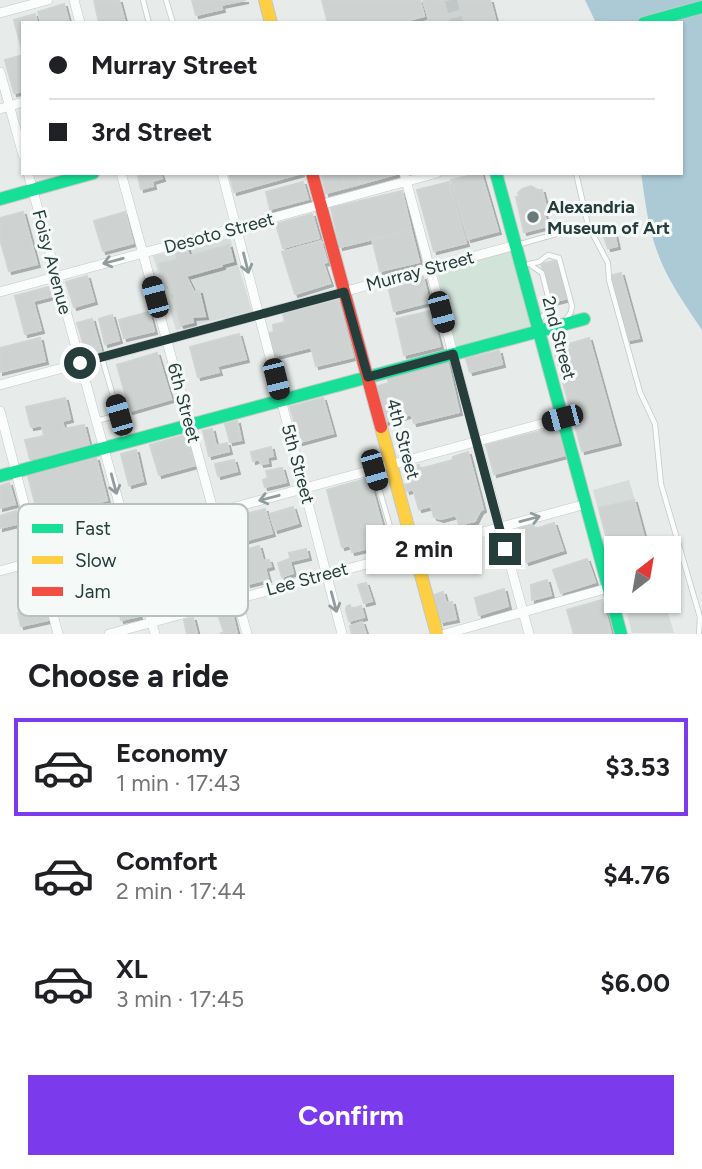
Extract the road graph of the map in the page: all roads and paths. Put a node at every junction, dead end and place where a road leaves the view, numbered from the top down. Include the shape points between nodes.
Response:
1 (48, 0) edge
2 (74, 0) edge
3 (143, 0) edge
4 (166, 0) edge
5 (265, 0) edge
6 (702, 7) edge
7 (0, 13) edge
8 (79, 21) edge
9 (148, 21) edge
10 (172, 21) edge
11 (270, 21) edge
12 (651, 21) edge
13 (0, 72) edge
14 (5, 107) edge
15 (21, 150) edge
16 (29, 175) edge
17 (86, 175) edge
18 (122, 175) edge
19 (223, 175) edge
20 (313, 175) edge
21 (424, 175) edge
22 (497, 175) edge
23 (576, 175) edge
24 (405, 178) edge
25 (33, 190) junction
26 (0, 199) edge
27 (321, 205) junction
28 (588, 225) junction
29 (236, 228) junction
30 (516, 245) junction
31 (143, 253) junction
32 (524, 262) junction
33 (430, 269) junction
34 (57, 277) junction
35 (0, 292) edge
36 (344, 292) junction
37 (259, 315) junction
38 (584, 319) dead end
39 (561, 326) junction
40 (539, 331) junction
41 (167, 340) junction
42 (453, 354) junction
43 (102, 358) junction
44 (80, 363) junction
45 (368, 377) junction
46 (0, 385) edge
47 (281, 400) junction
48 (0, 411) edge
49 (119, 415) junction
50 (562, 418) junction
51 (96, 421) junction
52 (190, 425) junction
53 (476, 441) junction
54 (127, 442) junction
55 (104, 448) junction
56 (391, 464) junction
57 (374, 470) junction
58 (16, 471) junction
59 (0, 475) edge
60 (304, 488) junction
61 (25, 504) edge
62 (119, 504) edge
63 (212, 504) edge
64 (246, 504) edge
65 (586, 504) junction
66 (500, 527) junction
67 (410, 532) junction
68 (415, 551) junction
69 (18, 566) edge
70 (0, 571) edge
71 (604, 573) edge
72 (327, 574) junction
73 (604, 589) edge
74 (248, 594) edge
75 (523, 612) junction
76 (615, 613) edge
77 (53, 616) edge
78 (151, 616) edge
79 (170, 616) edge
80 (242, 616) edge
81 (152, 621) junction
82 (58, 634) edge
83 (109, 634) edge
84 (155, 634) edge
85 (247, 634) edge
86 (342, 634) edge
87 (438, 634) edge
88 (445, 634) edge
89 (528, 634) edge
90 (621, 634) edge
91 (699, 634) edge

1 - 7 street
2 - 8 street
3 - 9 lane
4 - 10 lane
5 - 11 main road
6 - 12 main road
13 - 14 street
14 - 15 street
16 - 25 street, Foisy Avenue
17 - 25 main road
18 - 31 street, 6th Street
19 - 29 street, 5th Street
20 - 27 main road, 4th Street
21 - 24 street, Desoto Street
22 - 30 main road, 2nd Street
23 - 28 lane
24 - 27 street, Desoto Street
24 - 33 street
25 - 26 main road
25 - 34 street, Foisy Avenue
27 - 29 street, Desoto Street
27 - 36 main road, 4th Street
28 - 30 lane
28 - 91 lane via 608,262 640,392 655,424 661,484 701,617
29 - 31 street, Desoto Street
29 -> 37 street, 5th Street
30 - 32 main road, 2nd Street
30 - 33 street, Murray Street
31 -> 34 street, Desoto Street
31 - 41 street, 6th Street
32 - 39 lane via 538,262 548,255 561,262 572,306
32 - 40 main road, 2nd Street
33 - 36 street, Murray Street
33 - 42 street
34 - 35 street, Desoto Street
34 - 44 street, Foisy Avenue
36 - 37 street, Murray Street
36 - 45 main road, 4th Street
37 - 41 street, Murray Street
37 - 47 street, 5th Street
38 - 39 main road
39 - 40 main road
40 - 42 main road
40 - 50 main road, 2nd Street
41 - 43 street, Murray Street
41 - 52 street, 6th Street
42 - 45 main road
42 - 53 street
43 - 44 street, Murray Street
43 - 49 lane
44 - 46 street, Murray Street
44 - 51 street, Foisy Avenue
45 - 47 main road
45 - 56 main road, 4th Street
47 - 52 main road
47 - 60 street, 5th Street
48 - 58 street
49 - 51 lane
49 - 54 lane
50 - 53 street
50 - 65 main road, 2nd Street
51 - 55 street, Foisy Avenue
52 - 54 main road
52 - 63 street, 6th Street
53 - 56 street
53 - 66 street
54 - 55 main road
55 - 58 main road
55 -> 62 street, Foisy Avenue
56 - 57 street
56 - 67 main road, 4th Street
57 - 60 street
57 - 67 lane via 393,537
58 - 59 main road
58 - 61 street
60 -> 64 street
60 - 72 street, 5th Street
66 -> 65 street, Lee Street
65 - 71 main road, 2nd Street
66 - 68 street, Lee Street
66 - 75 street
67 - 68 main road, 4th Street
68 - 72 street, Lee Street
68 - 87 main road, 4th Street
69 - 70 street
72 - 74 street, Lee Street
72 -> 86 street, 5th Street
73 - 75 street
75 - 88 street
75 - 89 street
76 - 90 main road, 2nd Street
77 - 82 street
78 - 81 street, Foisy Avenue
79 - 81 street, Lee Street
80 - 85 street, 6th Street
81 - 83 street, Lee Street
81 - 84 street, Foisy Avenue

